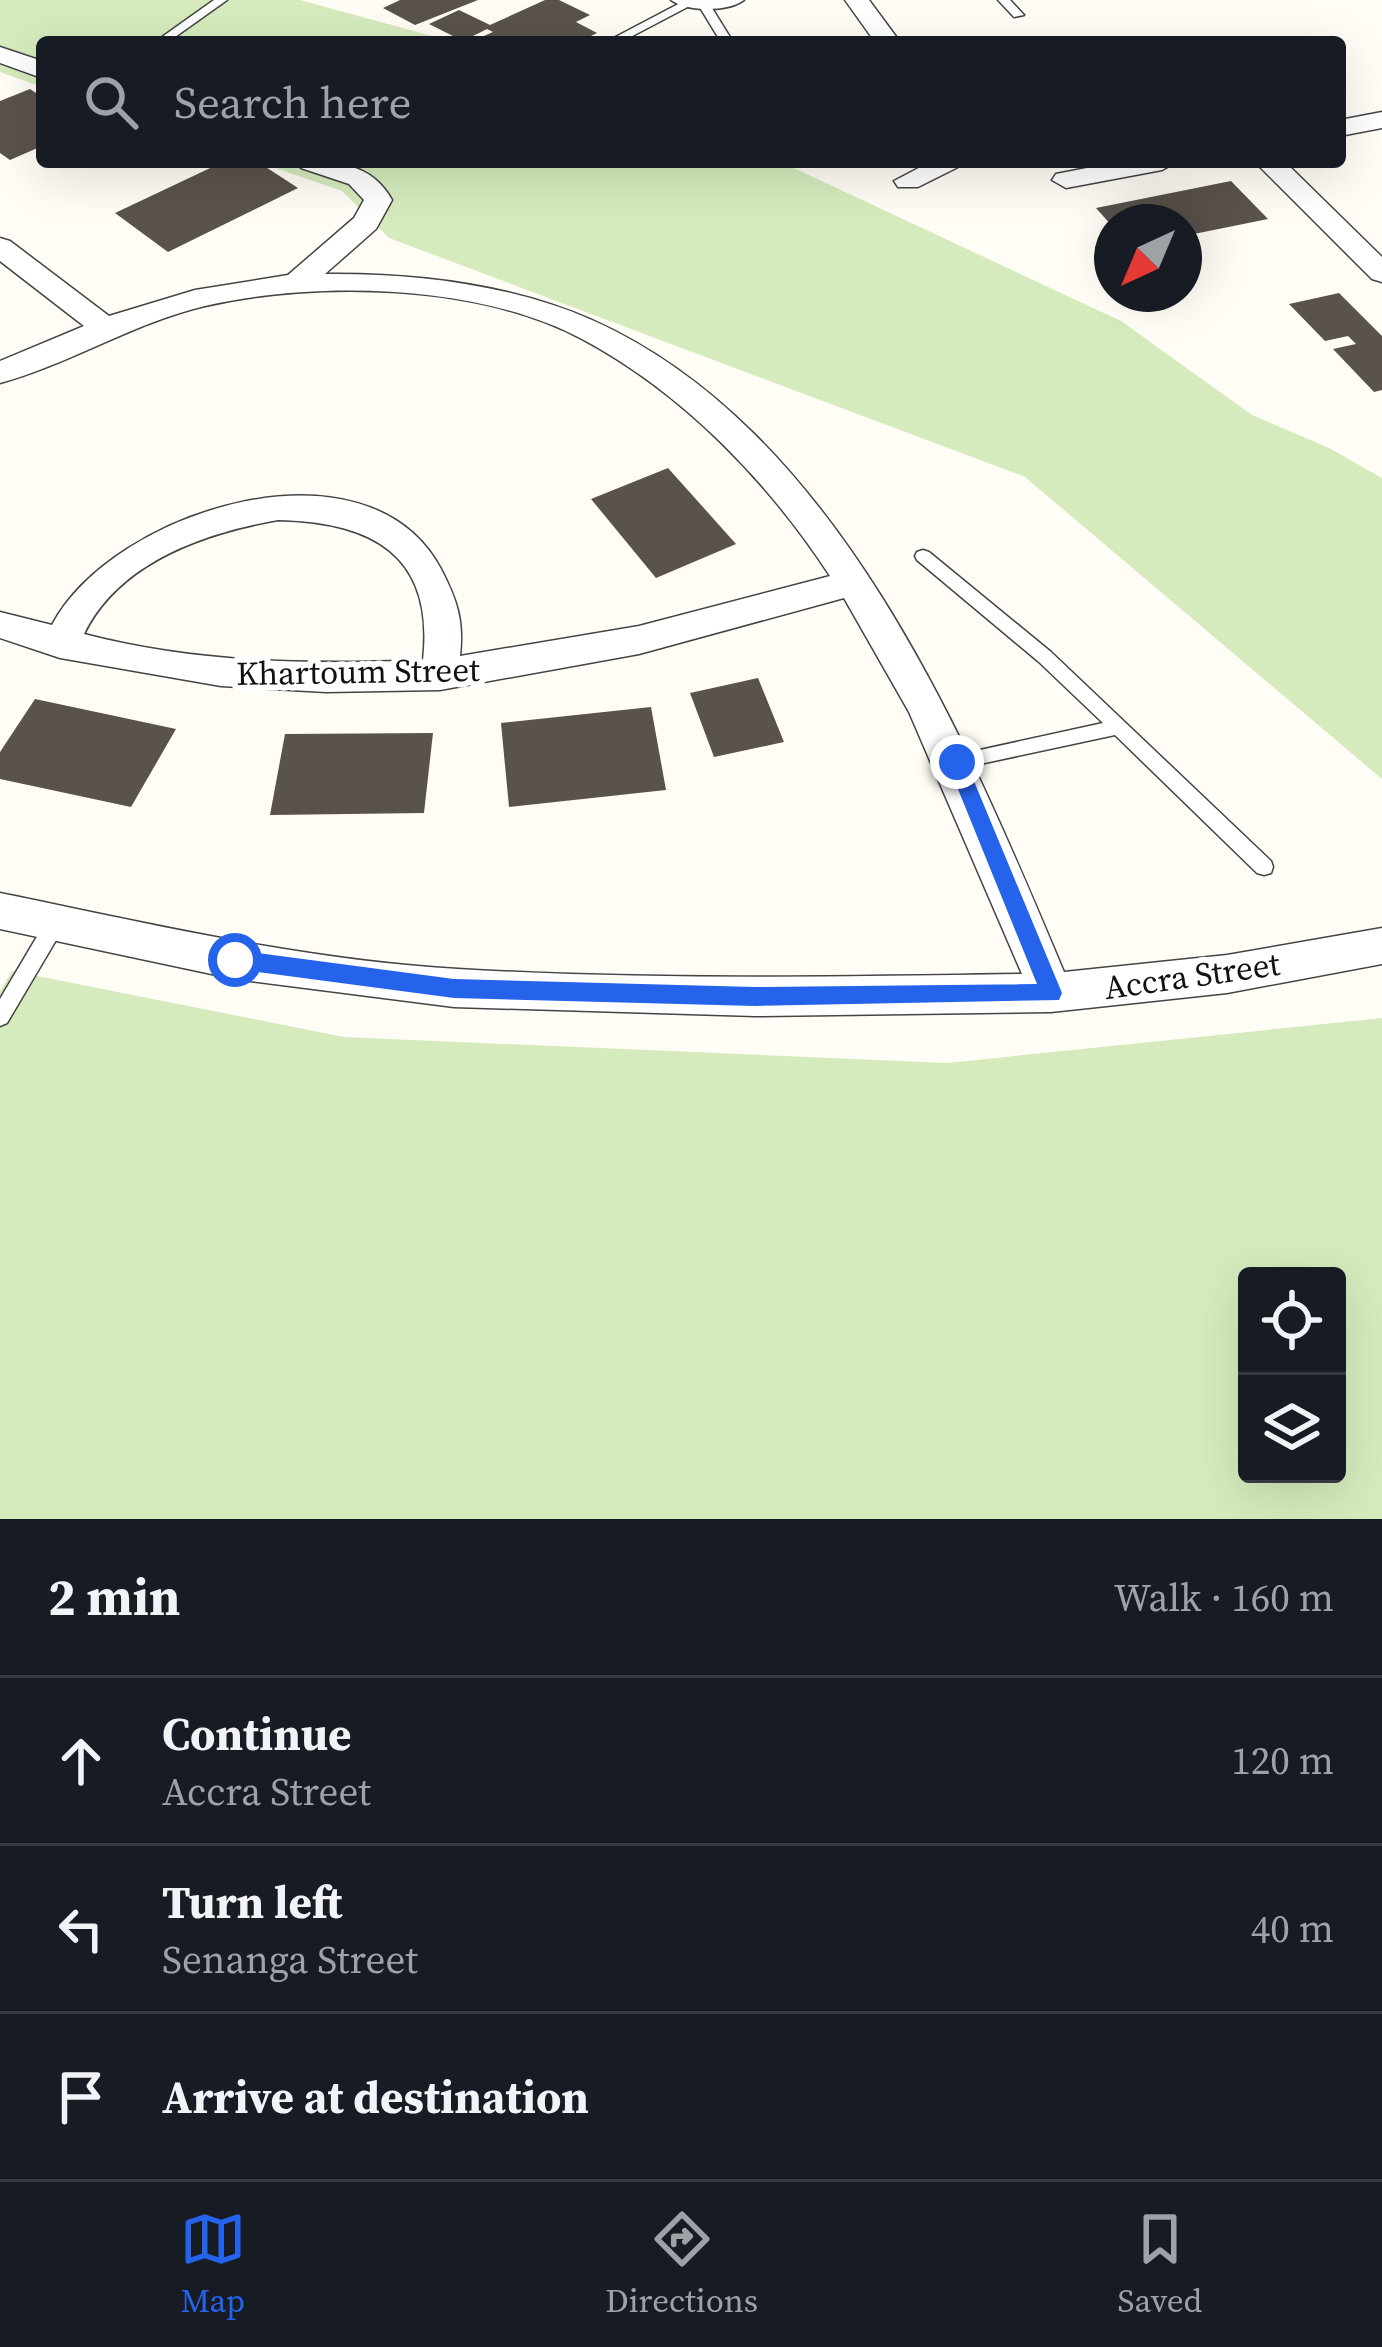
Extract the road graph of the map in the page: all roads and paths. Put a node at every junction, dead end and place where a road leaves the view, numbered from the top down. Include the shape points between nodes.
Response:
1 (221, 0) edge
2 (731, 0) edge
3 (857, 0) edge
4 (1004, 0) edge
5 (692, 1) edge
6 (1018, 15) dead end
7 (169, 36) edge
8 (624, 36) edge
9 (722, 36) edge
10 (884, 36) edge
11 (0, 55) edge
12 (36, 68) edge
13 (1382, 120) edge
14 (1346, 127) edge
15 (329, 168) edge
16 (939, 168) edge
17 (1130, 168) edge
18 (1275, 168) edge
19 (1066, 180) dead end
20 (908, 181) dead end
21 (0, 247) edge
22 (1382, 273) edge
23 (299, 281) junction
24 (105, 328) junction
25 (0, 373) edge
26 (923, 556) dead end
27 (856, 582) junction
28 (0, 625) edge
29 (60, 644) junction
30 (440, 676) junction
31 (1118, 727) junction
32 (957, 762) junction
33 (1264, 867) dead end
34 (0, 910) edge
35 (55, 924) junction
36 (1382, 946) edge
37 (1052, 993) junction
38 (0, 1017) edge

1 - 7 lane
2 - 5 street
3 - 10 street
4 - 6 lane
5 - 8 lane
5 - 9 lane
11 - 12 street
13 - 14 street
15 - 23 street via 374,188 378,200 366,224
16 - 20 street
17 - 19 street
18 - 22 street
21 - 24 street
23 - 24 street via 198,298
23 - 27 street via 398,284 501,300 593,332 676,386 761,464
24 - 25 street
26 - 31 lane
27 - 30 street, Khartoum Street via 569,658
27 - 32 street
28 - 29 street, Khartoum Street
29 - 30 street, Khartoum Street via 187,671
29 - 30 street via 87,598 134,558 202,521 269,507 334,508 388,532 425,566 443,607
31 - 32 lane
31 - 33 lane
32 - 37 street
34 - 35 street, Accra Street
35 - 37 street, Accra Street via 235,960 454,988 755,997
35 - 38 lane
36 - 37 street, Accra Street

